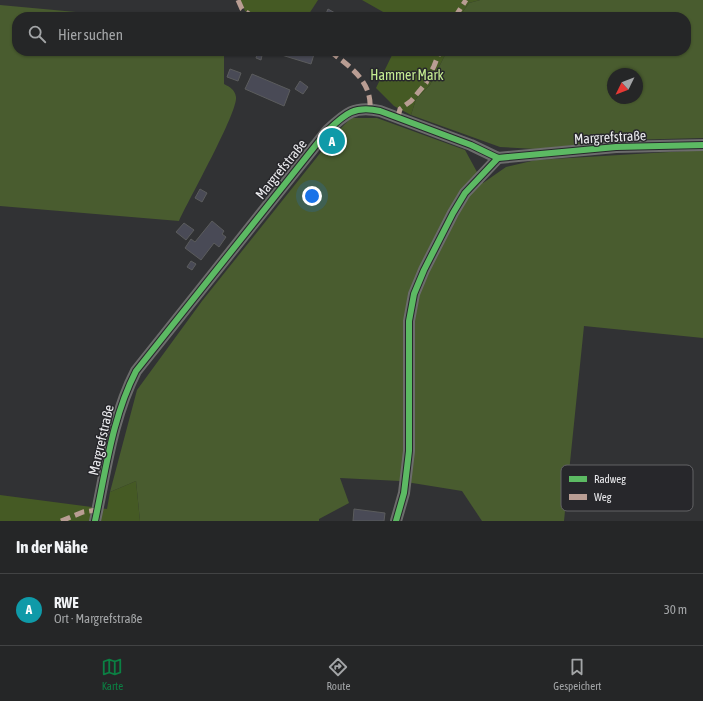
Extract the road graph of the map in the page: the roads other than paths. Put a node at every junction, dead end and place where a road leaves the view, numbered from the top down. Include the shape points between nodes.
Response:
1 (703, 146) edge
2 (498, 158) junction
3 (95, 521) edge
4 (396, 521) edge

1 - 2 street, Margrefstraße via 616,147
2 - 3 street, Margrefstraße via 471,145 380,111 359,109 336,122 136,371 116,421
2 - 4 street via 465,193 414,294 409,321 409,451 404,492

